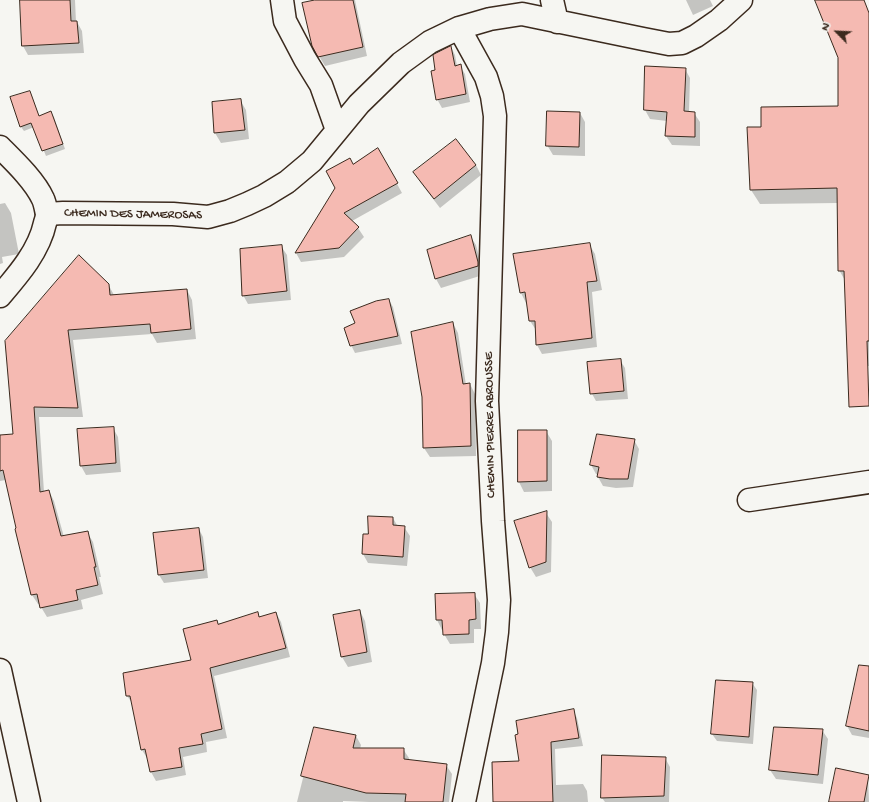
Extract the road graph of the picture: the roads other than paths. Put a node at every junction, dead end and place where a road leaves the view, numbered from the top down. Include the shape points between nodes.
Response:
1 (282, 0) edge
2 (552, 0) edge
3 (741, 0) edge
4 (557, 22) junction
5 (459, 28) junction
6 (337, 130) junction
7 (0, 147) edge
8 (47, 214) junction
9 (0, 296) edge
10 (869, 482) edge
11 (749, 500) dead end
12 (0, 670) edge
13 (29, 802) edge
14 (464, 802) edge

1 - 6 street via 285,21 321,85
2 - 4 street
3 - 4 street, CHEMIN DES JAMEROSAS via 719,20 682,43 642,40
4 - 5 street, CHEMIN DES JAMEROSAS via 522,14 490,19
5 - 6 street, CHEMIN DES JAMEROSAS via 430,42 401,63 359,104
5 - 14 street, CHEMIN PIERRE ABROUSSE via 486,77 495,116 487,401 499,600 493,663
6 - 8 street, CHEMIN DES JAMEROSAS via 312,161 287,182 264,196 230,211 208,217 173,214
7 - 8 street via 36,188 43,199
8 - 9 street via 36,247 19,274
10 - 11 street
12 - 13 street

